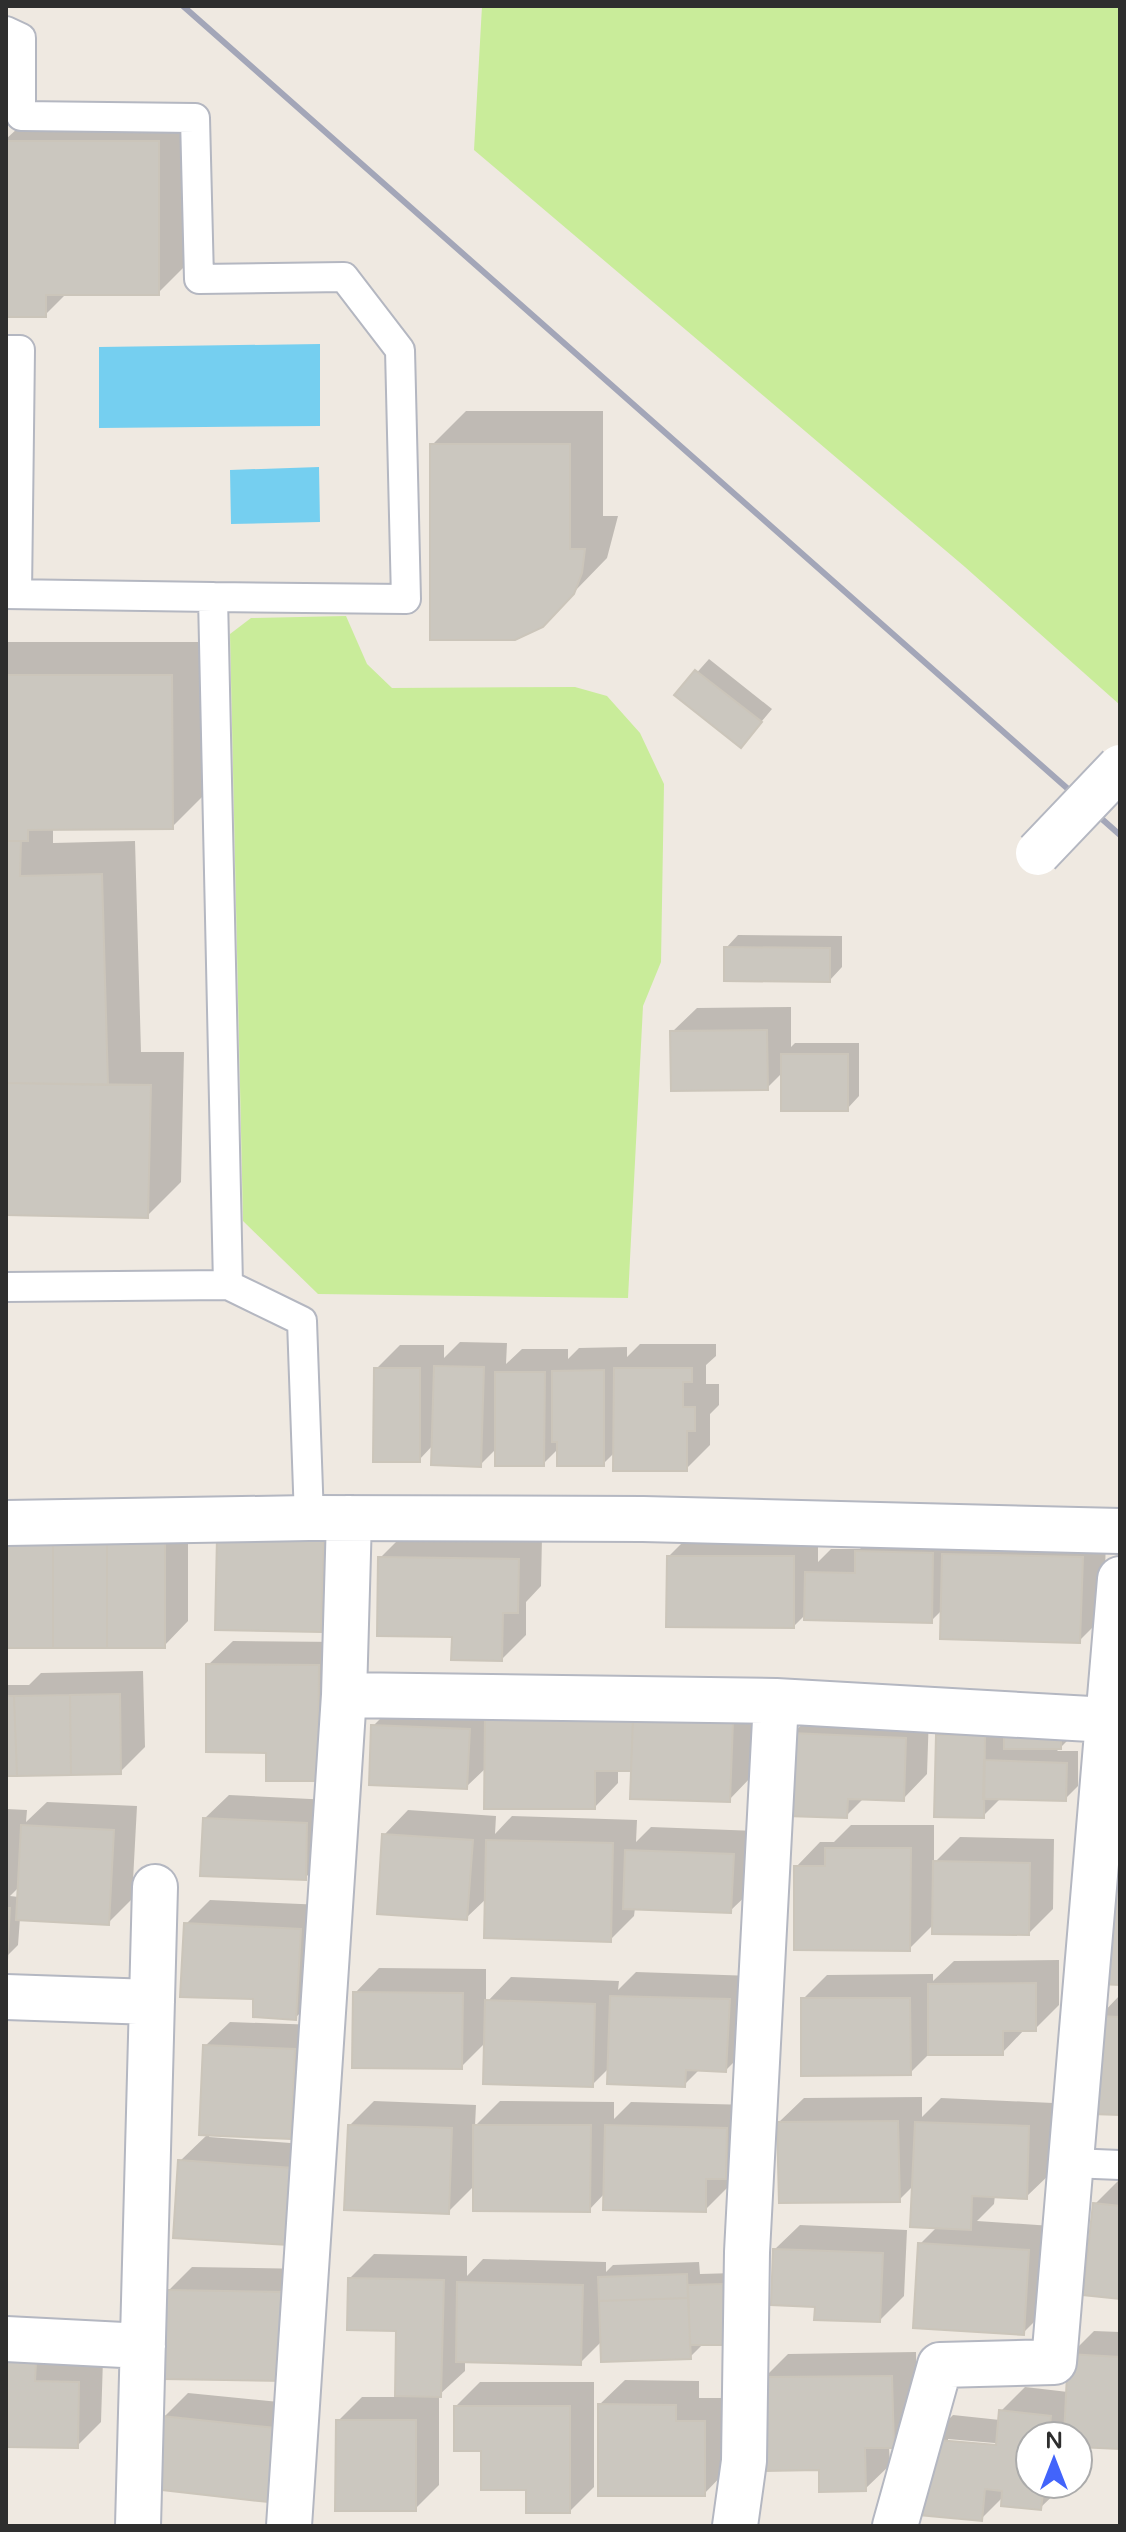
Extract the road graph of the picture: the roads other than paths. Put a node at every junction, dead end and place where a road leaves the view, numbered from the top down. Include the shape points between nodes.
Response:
1 (6, 31) edge
2 (6, 350) edge
3 (12, 594) edge
4 (213, 597) junction
5 (1120, 767) edge
6 (1038, 853) dead end
7 (228, 1285) junction
8 (6, 1287) edge
9 (329, 1518) junction
10 (6, 1523) edge
11 (1120, 1531) edge
12 (1120, 1579) edge
13 (344, 1695) junction
14 (776, 1701) junction
15 (1114, 1722) edge
16 (155, 1887) dead end
17 (6, 1997) edge
18 (152, 2002) junction
19 (1071, 2163) junction
20 (1120, 2165) edge
21 (6, 2339) edge
22 (143, 2346) junction
23 (138, 2526) edge
24 (289, 2526) edge
25 (735, 2526) edge
26 (895, 2526) edge

1 - 4 lane via 21,38 21,116 195,118 199,279 344,277 400,350 406,599
2 - 3 lane via 20,350
3 - 4 lane
4 - 7 lane
5 - 6 street, bridge
7 - 8 lane
7 - 9 lane via 302,1321
9 - 10 street
9 - 11 street via 643,1519
9 - 13 street
12 - 15 street
13 - 14 street
13 - 24 street
14 - 15 street
14 - 25 street via 747,2252 744,2461
15 - 19 street
16 - 18 street
17 - 18 street
18 - 22 street
19 - 20 lane
19 - 26 street via 1054,2362 940,2365
21 - 22 street
22 - 23 street

